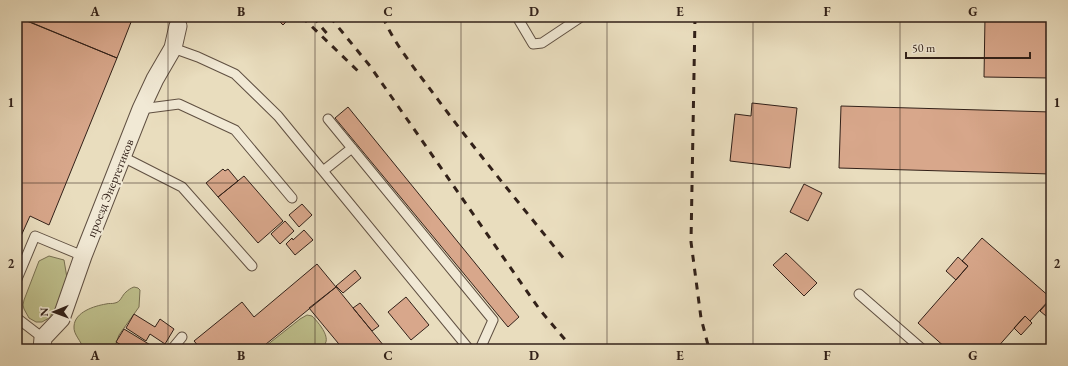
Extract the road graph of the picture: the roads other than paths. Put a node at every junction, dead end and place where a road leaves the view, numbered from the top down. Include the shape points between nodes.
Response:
1 (517, 17) edge
2 (581, 17) edge
3 (178, 22) edge
4 (173, 48) junction
5 (141, 109) junction
6 (328, 119) dead end
7 (352, 148) junction
8 (123, 157) junction
9 (323, 171) junction
10 (292, 198) dead end
11 (83, 256) junction
12 (252, 266) dead end
13 (17, 279) edge
14 (859, 294) dead end
15 (17, 318) edge
16 (182, 337) dead end
17 (43, 343) edge
18 (172, 349) edge
19 (469, 349) edge
20 (480, 349) edge
21 (922, 349) edge

1 - 2 lane via 533,44 542,43
3 - 4 street, проезд Энергетиков
4 - 5 street, проезд Энергетиков
4 - 9 lane via 235,74 278,116
5 - 8 street, проезд Энергетиков
5 - 10 lane via 179,104 235,130
6 - 7 lane
7 - 9 lane
7 - 20 lane via 494,320
8 - 11 street, проезд Энергетиков
8 - 12 lane via 182,187
9 - 19 lane
11 - 13 lane via 35,236
11 - 17 street, проезд Энергетиков via 61,319
14 - 21 lane
15 - 17 lane
16 - 18 lane

